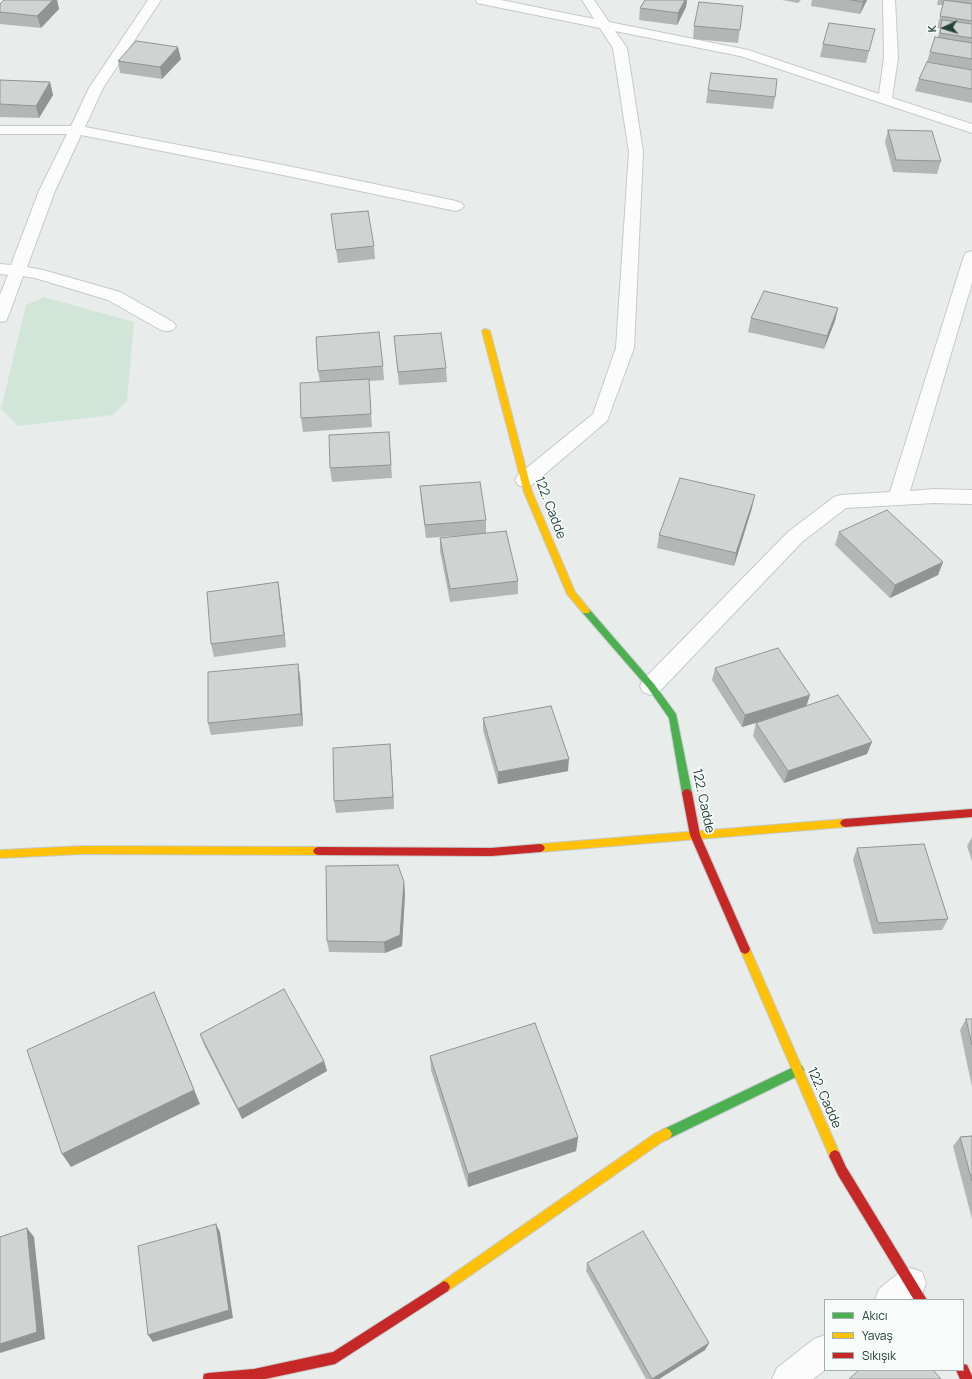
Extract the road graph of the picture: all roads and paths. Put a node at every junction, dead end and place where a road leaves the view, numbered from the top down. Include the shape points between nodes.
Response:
1 (155, 0) edge
2 (482, 0) edge
3 (588, 0) edge
4 (889, 0) edge
5 (605, 25) junction
6 (885, 101) junction
7 (972, 129) edge
8 (0, 130) edge
9 (76, 130) junction
10 (456, 206) dead end
11 (972, 256) edge
12 (0, 269) edge
13 (18, 271) junction
14 (0, 318) edge
15 (167, 326) dead end
16 (486, 331) dead end
17 (525, 480) junction
18 (972, 498) edge
19 (898, 499) junction
20 (651, 686) junction
21 (972, 813) edge
22 (695, 836) junction
23 (0, 854) edge
24 (798, 1070) junction
25 (907, 1294) edge
26 (824, 1351) edge
27 (209, 1379) edge
28 (788, 1379) edge

1 - 9 street via 96,88
2 - 5 street
3 - 5 street
4 - 6 street via 891,58
5 - 6 street via 743,53
5 - 17 street via 620,48 636,152 625,348 601,417
6 - 7 street
8 - 9 street
9 - 10 street
9 - 13 street via 47,191
11 - 19 street
12 - 13 street
13 - 14 street
13 - 15 street via 37,273 114,296
16 - 17 street, 122. Cadde
17 - 20 street, 122. Cadde via 571,594
18 - 19 street via 934,496
19 - 20 street via 841,502 801,533
20 - 22 street, 122. Cadde via 673,717
21 - 22 street
22 - 23 street via 490,852 82,850
22 - 24 street, 122. Cadde
24 - 25 street, 122. Cadde via 842,1171
24 - 27 street via 658,1138 435,1294 335,1358 254,1375
26 - 28 street

